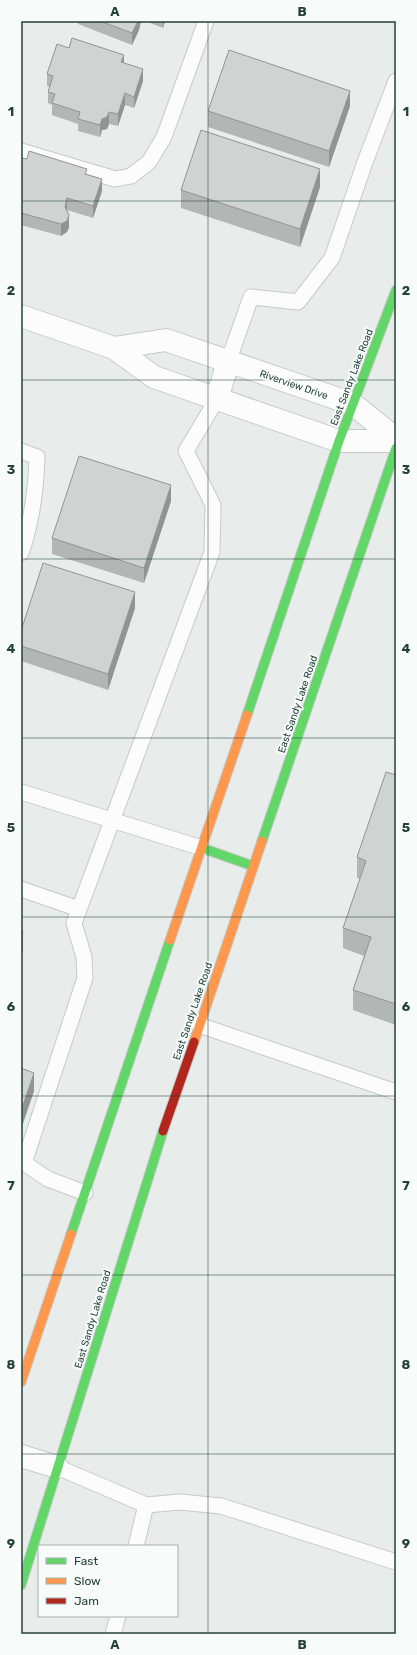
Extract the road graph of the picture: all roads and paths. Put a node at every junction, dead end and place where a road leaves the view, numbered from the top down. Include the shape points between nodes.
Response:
1 (206, 21) edge
2 (396, 81) edge
3 (21, 151) edge
4 (396, 290) edge
5 (21, 316) edge
6 (114, 348) junction
7 (228, 362) junction
8 (216, 399) junction
9 (353, 404) junction
10 (396, 440) edge
11 (339, 441) junction
12 (396, 448) edge
13 (21, 451) edge
14 (21, 553) edge
15 (21, 792) edge
16 (112, 820) junction
17 (202, 848) junction
18 (253, 866) junction
19 (21, 889) edge
20 (79, 909) junction
21 (199, 1025) junction
22 (396, 1092) edge
23 (85, 1193) junction
24 (21, 1382) edge
25 (21, 1456) edge
26 (57, 1467) junction
27 (146, 1505) junction
28 (136, 1545) edge
29 (396, 1562) edge
30 (21, 1584) edge
31 (118, 1617) edge
32 (113, 1634) edge

1 - 3 lane via 164,137 149,162 131,176 115,179
2 - 7 lane via 332,258 298,302 251,297
4 - 9 main road, East Sandy Lake Road
5 - 6 street, Riverview Drive
6 - 7 street, Riverview Drive via 166,340
6 - 8 street, Riverview Drive via 154,377
7 - 8 street
7 - 9 street, Riverview Drive
8 - 11 street, Riverview Drive
8 - 16 lane via 186,451 213,505 212,552
9 - 10 street, Riverview Drive
9 - 11 main road, East Sandy Lake Road
10 - 11 street, Riverview Drive
11 - 17 main road, East Sandy Lake Road
12 - 18 main road, East Sandy Lake Road
13 - 14 lane via 37,457 36,486 29,532
15 - 16 lane
16 - 17 lane
16 - 20 lane
17 - 18 main road
17 - 23 main road, East Sandy Lake Road
18 - 21 main road, East Sandy Lake Road
19 - 20 lane
20 - 23 lane via 74,923 84,957 85,978 24,1163 48,1179
21 - 22 lane
21 - 26 main road, East Sandy Lake Road via 148,1176
23 - 24 main road, East Sandy Lake Road
25 - 26 street
26 - 27 lane
26 - 30 main road, East Sandy Lake Road
27 - 28 lane
27 - 29 lane via 180,1502 221,1506
31 - 32 lane

